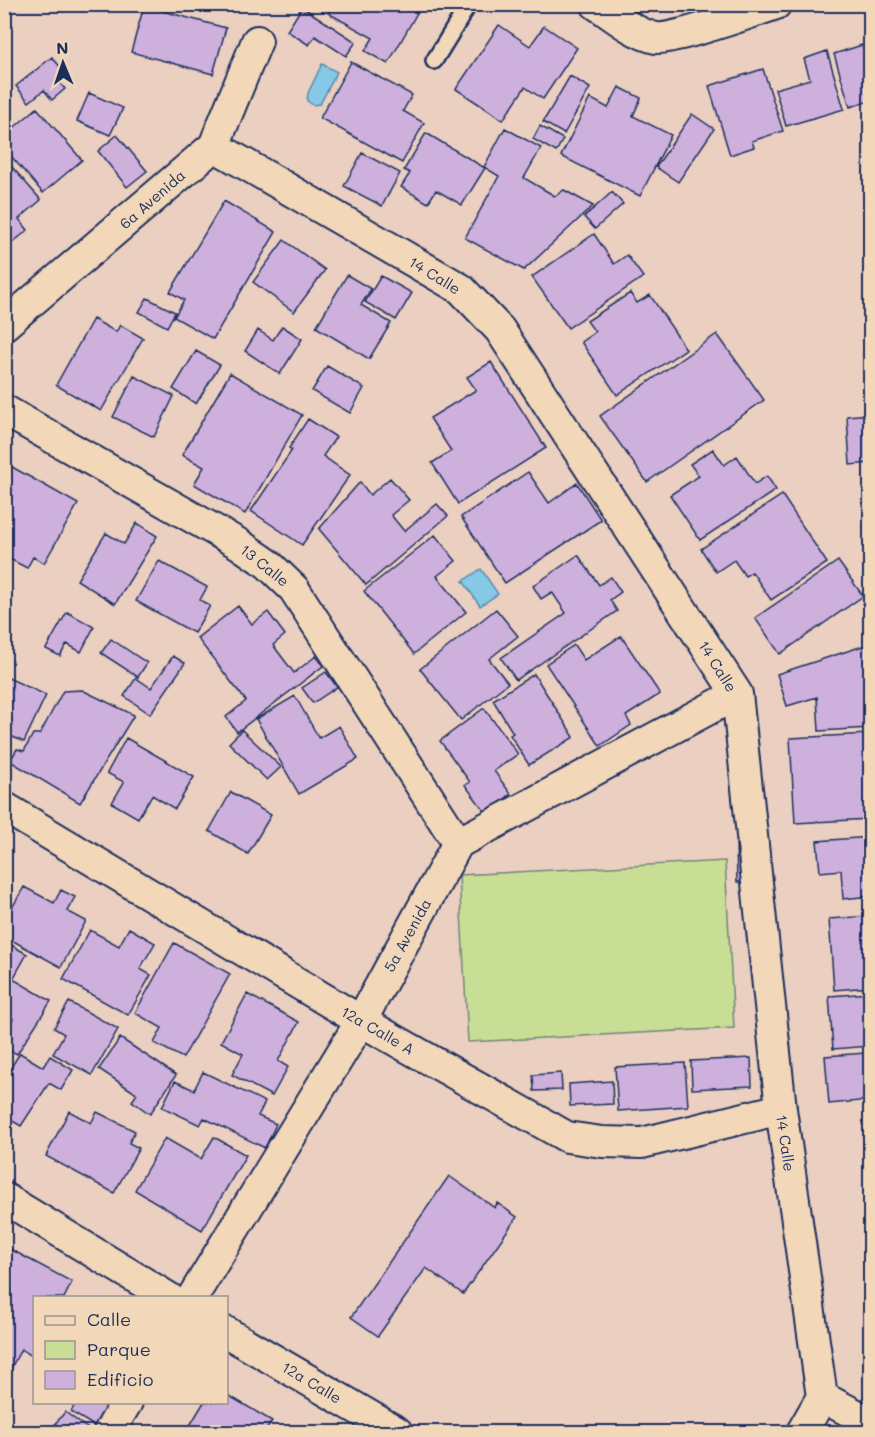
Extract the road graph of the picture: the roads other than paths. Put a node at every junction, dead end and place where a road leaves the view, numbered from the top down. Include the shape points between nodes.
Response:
1 (469, 4) edge
2 (596, 4) edge
3 (776, 4) edge
4 (257, 41) dead end
5 (434, 61) dead end
6 (214, 146) junction
7 (4, 325) edge
8 (4, 410) edge
9 (737, 694) junction
10 (4, 807) edge
11 (458, 843) junction
12 (361, 1021) junction
13 (781, 1109) junction
14 (4, 1198) edge
15 (166, 1296) edge
16 (193, 1296) edge
17 (228, 1333) edge
18 (822, 1397) junction
19 (126, 1404) edge
20 (870, 1422) edge
21 (109, 1432) edge
22 (397, 1432) edge
23 (802, 1432) edge

1 - 5 lane
2 - 3 street via 658,39
4 - 6 street, 6a Avenida
6 - 7 street, 6a Avenida
6 - 9 street, 14 Calle via 461,289 500,330
8 - 11 street, 13 Calle via 268,564 294,589
9 - 11 street
9 - 13 street, 14 Calle
10 - 12 street, 12a Calle A
11 - 12 street, 5a Avenida
12 - 13 street, 12a Calle A via 567,1137 642,1143
12 - 16 street, 5a Avenida
13 - 18 street, 14 Calle
14 - 15 street
17 - 22 street, 12a Calle
18 - 20 street
18 - 23 street
19 - 21 street

